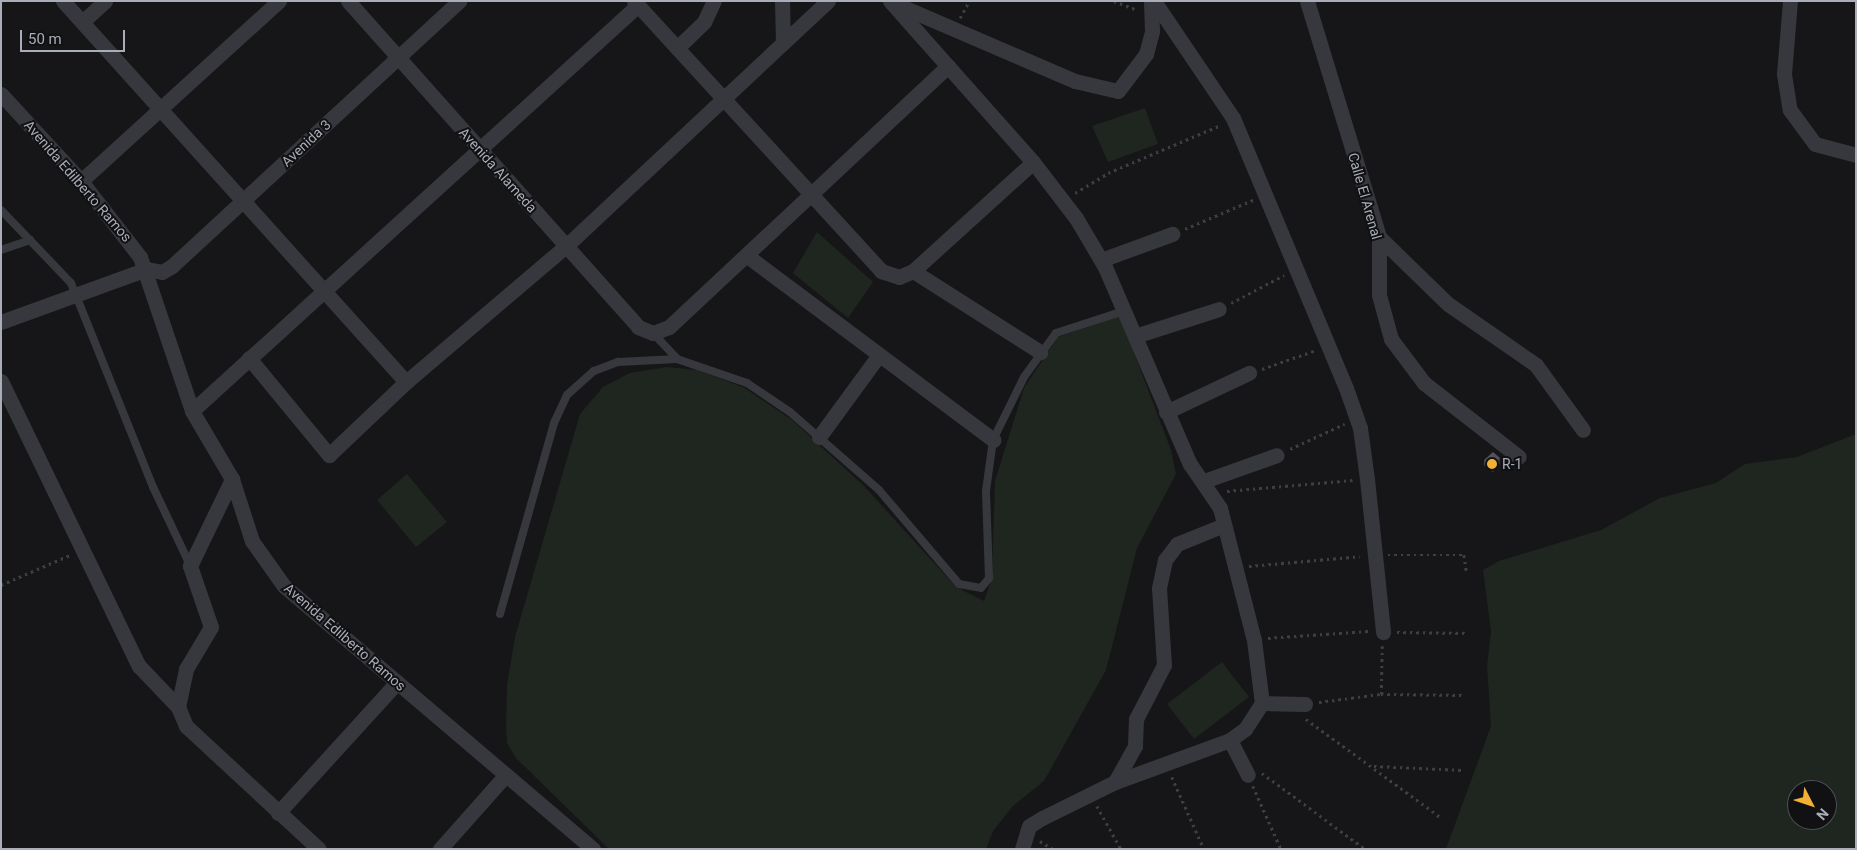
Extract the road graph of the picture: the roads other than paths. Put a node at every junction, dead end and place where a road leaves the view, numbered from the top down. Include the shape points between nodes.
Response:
1 (63, 1) edge
2 (105, 1) edge
3 (279, 1) edge
4 (348, 1) edge
5 (459, 1) edge
6 (714, 1) edge
7 (782, 1) edge
8 (828, 1) edge
9 (890, 1) edge
10 (1307, 1) edge
11 (1790, 1) edge
12 (636, 3) edge
13 (1152, 6) edge
14 (82, 22) junction
15 (784, 43) junction
16 (676, 48) junction
17 (398, 58) junction
18 (948, 66) junction
19 (1, 94) edge
20 (724, 99) junction
21 (161, 111) junction
22 (479, 149) junction
23 (1856, 155) edge
24 (1033, 162) junction
25 (81, 181) junction
26 (811, 195) junction
27 (242, 201) junction
28 (1, 210) edge
29 (1172, 234) road end
30 (1379, 238) junction
31 (30, 240) junction
32 (566, 246) junction
33 (1, 250) edge
34 (746, 255) junction
35 (1101, 260) junction
36 (147, 269) junction
37 (913, 271) junction
38 (323, 291) junction
39 (78, 296) junction
40 (1219, 309) road end
41 (1124, 311) junction
42 (1, 322) edge
43 (653, 334) junction
44 (1135, 336) junction
45 (1040, 352) junction
46 (879, 355) junction
47 (250, 358) junction
48 (677, 359) junction
49 (1249, 374) road end
50 (1, 381) edge
51 (406, 382) junction
52 (192, 411) junction
53 (1166, 412) junction
54 (1583, 430) dead end
55 (819, 437) junction
56 (993, 440) junction
57 (1277, 455) road end
58 (1519, 456) dead end
59 (232, 479) junction
60 (1204, 481) junction
61 (1224, 524) junction
62 (190, 566) junction
63 (500, 614) dead end
64 (1382, 632) road end
65 (397, 682) junction
66 (1262, 703) junction
67 (1305, 704) road end
68 (178, 707) junction
69 (1230, 740) junction
70 (1248, 774) road end
71 (504, 777) junction
72 (1115, 782) junction
73 (278, 813) junction
74 (319, 849) edge
75 (440, 849) edge
76 (593, 849) edge
77 (1022, 849) edge

1 - 14 street
2 - 14 street
3 - 21 street
4 - 17 street, Avenida Alameda
5 - 17 street, Avenida 3
6 - 16 street via 704,22
7 - 15 street
8 - 15 street
9 - 13 street via 1075,81 1118,91 1146,54
9 - 18 street
10 - 30 street, Calle El Arenal
11 - 23 street via 1784,74 1790,110 1815,144
12 - 16 street
12 - 22 street
13 - 64 street via 1233,118 1356,418 1367,479
14 - 21 street
15 - 20 street
16 - 20 street
17 - 22 street, Avenida Alameda
17 - 27 street, Avenida 3
18 - 24 street
18 - 26 street
19 - 25 street, Avenida Edilberto Ramos
20 - 26 street
20 - 32 street
21 - 25 street
21 - 27 street
22 - 32 street, Avenida Alameda
22 - 38 street
24 - 35 street
24 - 37 street
25 - 36 street, Avenida Edilberto Ramos via 130,240
26 - 34 street
26 - 37 street via 881,271 899,278
27 - 36 street, Avenida 3 via 172,266 162,272
27 - 38 street
28 - 31 lane
29 - 35 street
30 - 54 street via 1448,304 1536,365
30 - 58 street, Calle El Arenal via 1382,319 1402,360 1424,383
31 - 33 lane
31 - 39 lane via 71,283
32 - 43 street, Avenida Alameda via 638,327
32 - 51 street
34 - 43 street via 669,327
34 - 46 street
35 - 41 street
36 - 39 street, Avenida 3
36 - 52 street, Avenida Edilberto Ramos
37 - 45 street
38 - 47 street
38 - 51 street
39 - 42 street, Avenida 3
39 - 62 lane via 152,487
40 - 44 street
41 - 44 street
41 - 45 lane via 1056,333
43 - 48 lane
44 - 53 street
45 - 56 lane
46 - 55 street
46 - 56 street
47 - 51 street via 329,455
47 - 52 street
48 - 55 lane via 747,383
48 - 63 lane via 618,362 594,371 567,395 554,423
49 - 53 street
50 - 68 street via 139,666
52 - 59 street, Avenida Edilberto Ramos
53 - 60 street via 1190,464
55 - 56 lane via 879,490 959,584 971,590 982,588 988,578 986,491
57 - 60 street
59 - 62 street
59 - 65 street, Avenida Edilberto Ramos via 252,541 284,586
60 - 61 street via 1213,494
61 - 66 street via 1254,640
61 - 72 street via 1177,544 1165,560 1159,588 1164,665 1136,719 1135,746
62 - 68 street via 211,627 186,669
65 - 71 street, Avenida Edilberto Ramos
65 - 73 street
66 - 67 street
66 - 69 street via 1257,715
68 - 73 street via 186,726
69 - 70 street
69 - 72 street
71 - 75 street
71 - 76 street, Avenida Edilberto Ramos via 557,814
72 - 77 street via 1092,797 1029,826
73 - 74 street

